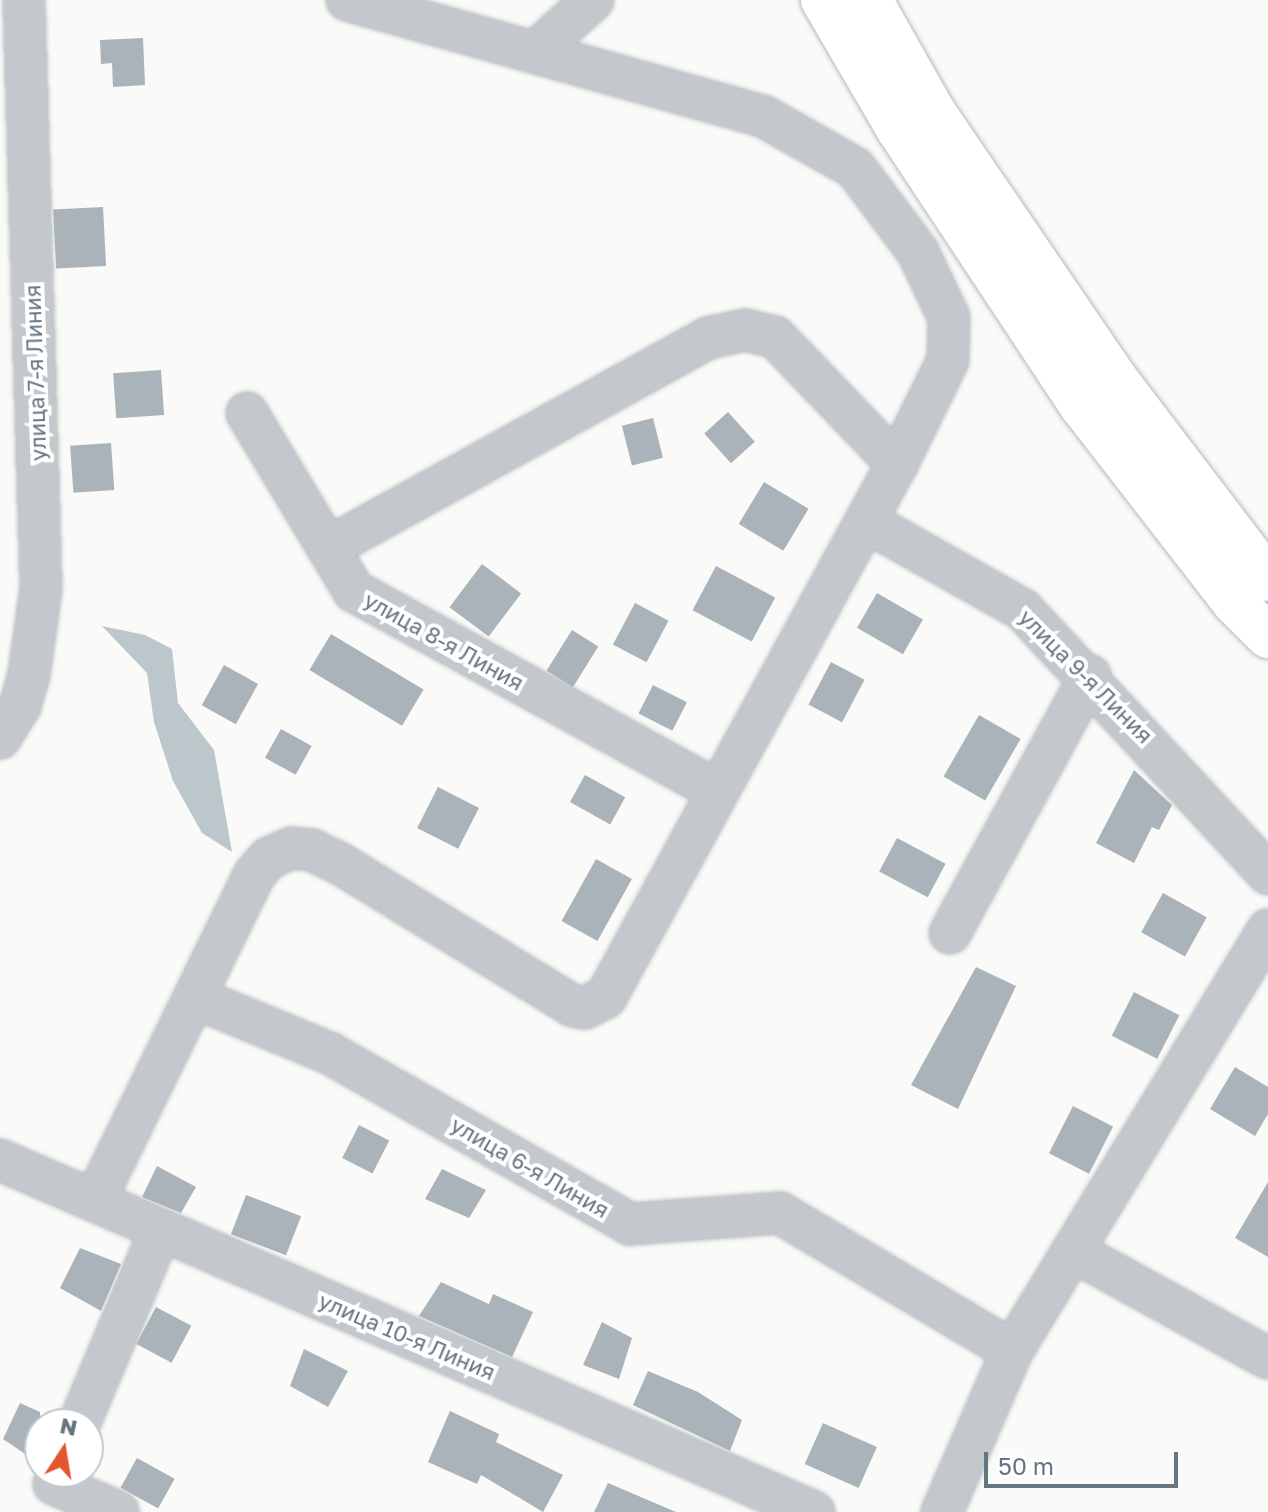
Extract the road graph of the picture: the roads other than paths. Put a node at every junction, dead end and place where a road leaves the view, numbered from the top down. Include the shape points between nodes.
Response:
1 (24, 0) edge
2 (347, 0) edge
3 (593, 0) edge
4 (823, 0) edge
5 (870, 0) edge
6 (535, 52) junction
7 (1100, 393) junction
8 (247, 413) dead end
9 (897, 464) junction
10 (867, 522) junction
11 (328, 548) junction
12 (1268, 579) edge
13 (1268, 636) edge
14 (1090, 676) junction
15 (0, 738) edge
16 (716, 790) junction
17 (1268, 874) edge
18 (1268, 930) edge
19 (950, 933) dead end
20 (196, 998) junction
21 (0, 1160) edge
22 (95, 1200) junction
23 (160, 1231) junction
24 (1073, 1251) junction
25 (1012, 1351) junction
26 (1268, 1358) edge
27 (86, 1408) edge
28 (52, 1489) edge
29 (118, 1512) edge
30 (814, 1512) edge
31 (942, 1512) edge

1 - 15 street, улица 7-я Линия via 41,589 29,675 20,706
2 - 6 street
3 - 6 street
4 - 7 main road via 899,130
5 - 7 main road
6 - 9 street via 763,116 855,168 918,252 949,318 948,360
7 - 12 main road
7 - 13 main road via 1235,603
8 - 11 street, улица 8-я Линия
9 - 10 street
9 - 11 street via 775,337 745,330 708,338
10 - 14 street, улица 9-я Линия via 1023,610
10 - 16 street
11 - 16 street, улица 8-я Линия via 354,591
14 - 17 street, улица 9-я Линия
14 - 19 street
16 - 20 street via 614,988 596,1004 573,1006 339,863 312,850 291,848 269,858 254,875
18 - 24 street
20 - 22 street
20 - 25 street, улица 6-я Линия via 331,1054 630,1224 780,1213
21 - 22 street, улица 10-я Линия
22 - 23 street, улица 10-я Линия
23 - 27 street
23 - 30 street, улица 10-я Линия
24 - 25 street
24 - 26 street
25 - 31 street
28 - 29 street

